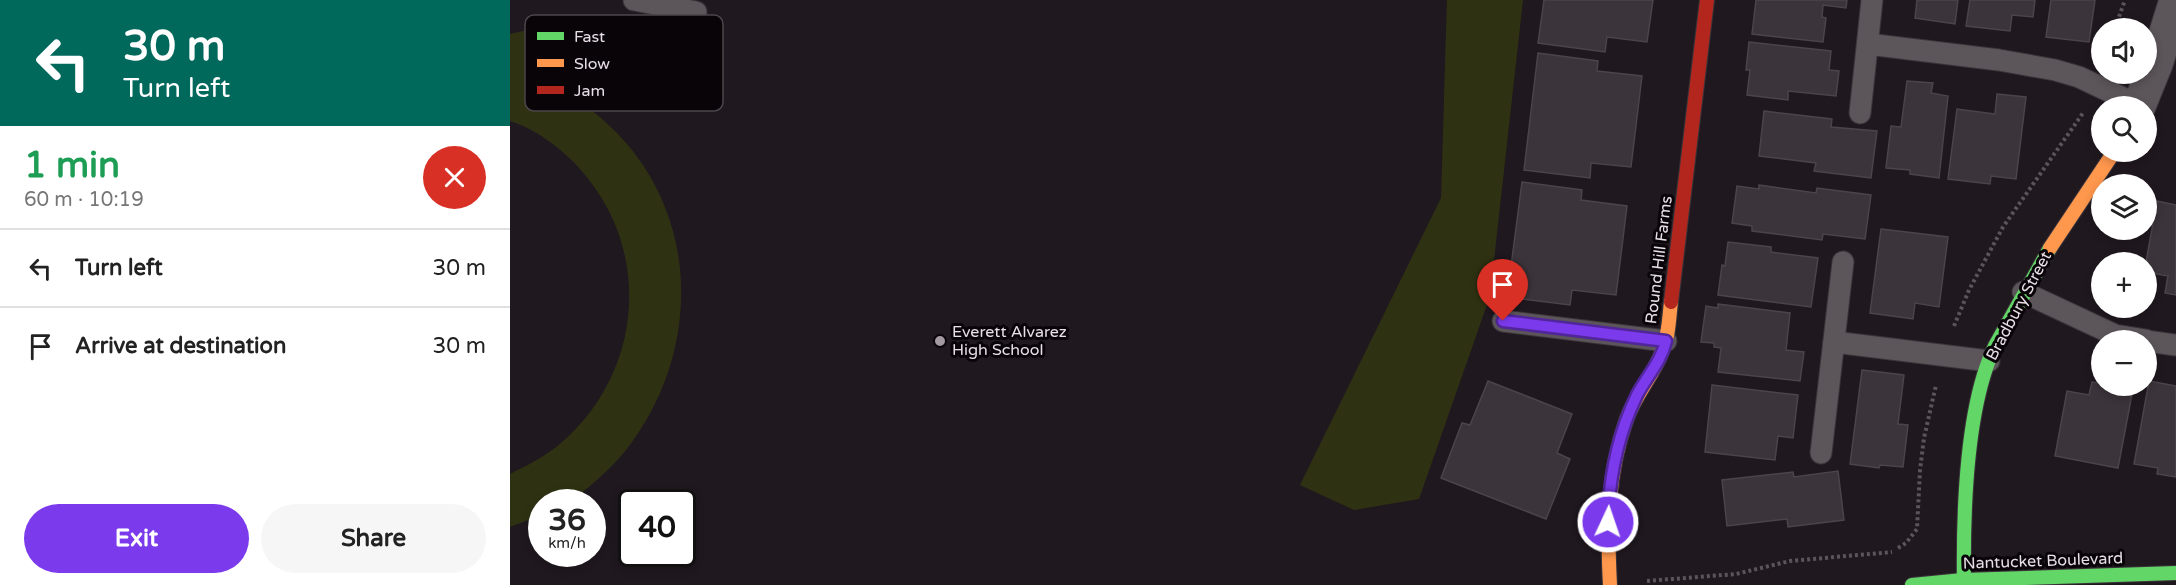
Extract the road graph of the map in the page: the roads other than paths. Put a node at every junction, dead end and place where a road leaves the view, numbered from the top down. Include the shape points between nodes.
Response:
1 (634, 0) edge
2 (1707, 0) edge
3 (1872, 0) edge
4 (696, 12) dead end
5 (2174, 15) edge
6 (1868, 44) junction
7 (2119, 96) edge
8 (2144, 96) edge
9 (1860, 113) dead end
10 (2107, 162) edge
11 (1843, 262) dead end
12 (2024, 292) junction
13 (1503, 321) dead end
14 (2104, 330) edge
15 (1666, 341) junction
16 (1834, 342) junction
17 (2157, 342) edge
18 (2176, 345) edge
19 (1989, 361) junction
20 (1821, 453) dead end
21 (2176, 573) edge
22 (1963, 582) edge
23 (1610, 585) edge
24 (1912, 585) edge

1 - 4 lane
2 - 15 street, Round Hill Farms
3 - 6 lane
5 - 8 street
6 - 7 lane via 2055,70
6 - 9 lane
10 - 12 street, Bradbury Street
11 - 16 lane
12 - 14 lane
12 - 19 street, Bradbury Street
13 - 15 lane
15 - 23 street, Round Hill Farms via 1626,420 1615,460 1609,500
16 - 19 lane
16 - 20 lane
17 - 18 lane
19 - 22 street, Bradbury Street via 1968,484
21 - 22 street, Nantucket Boulevard
22 - 24 street, Nantucket Boulevard

